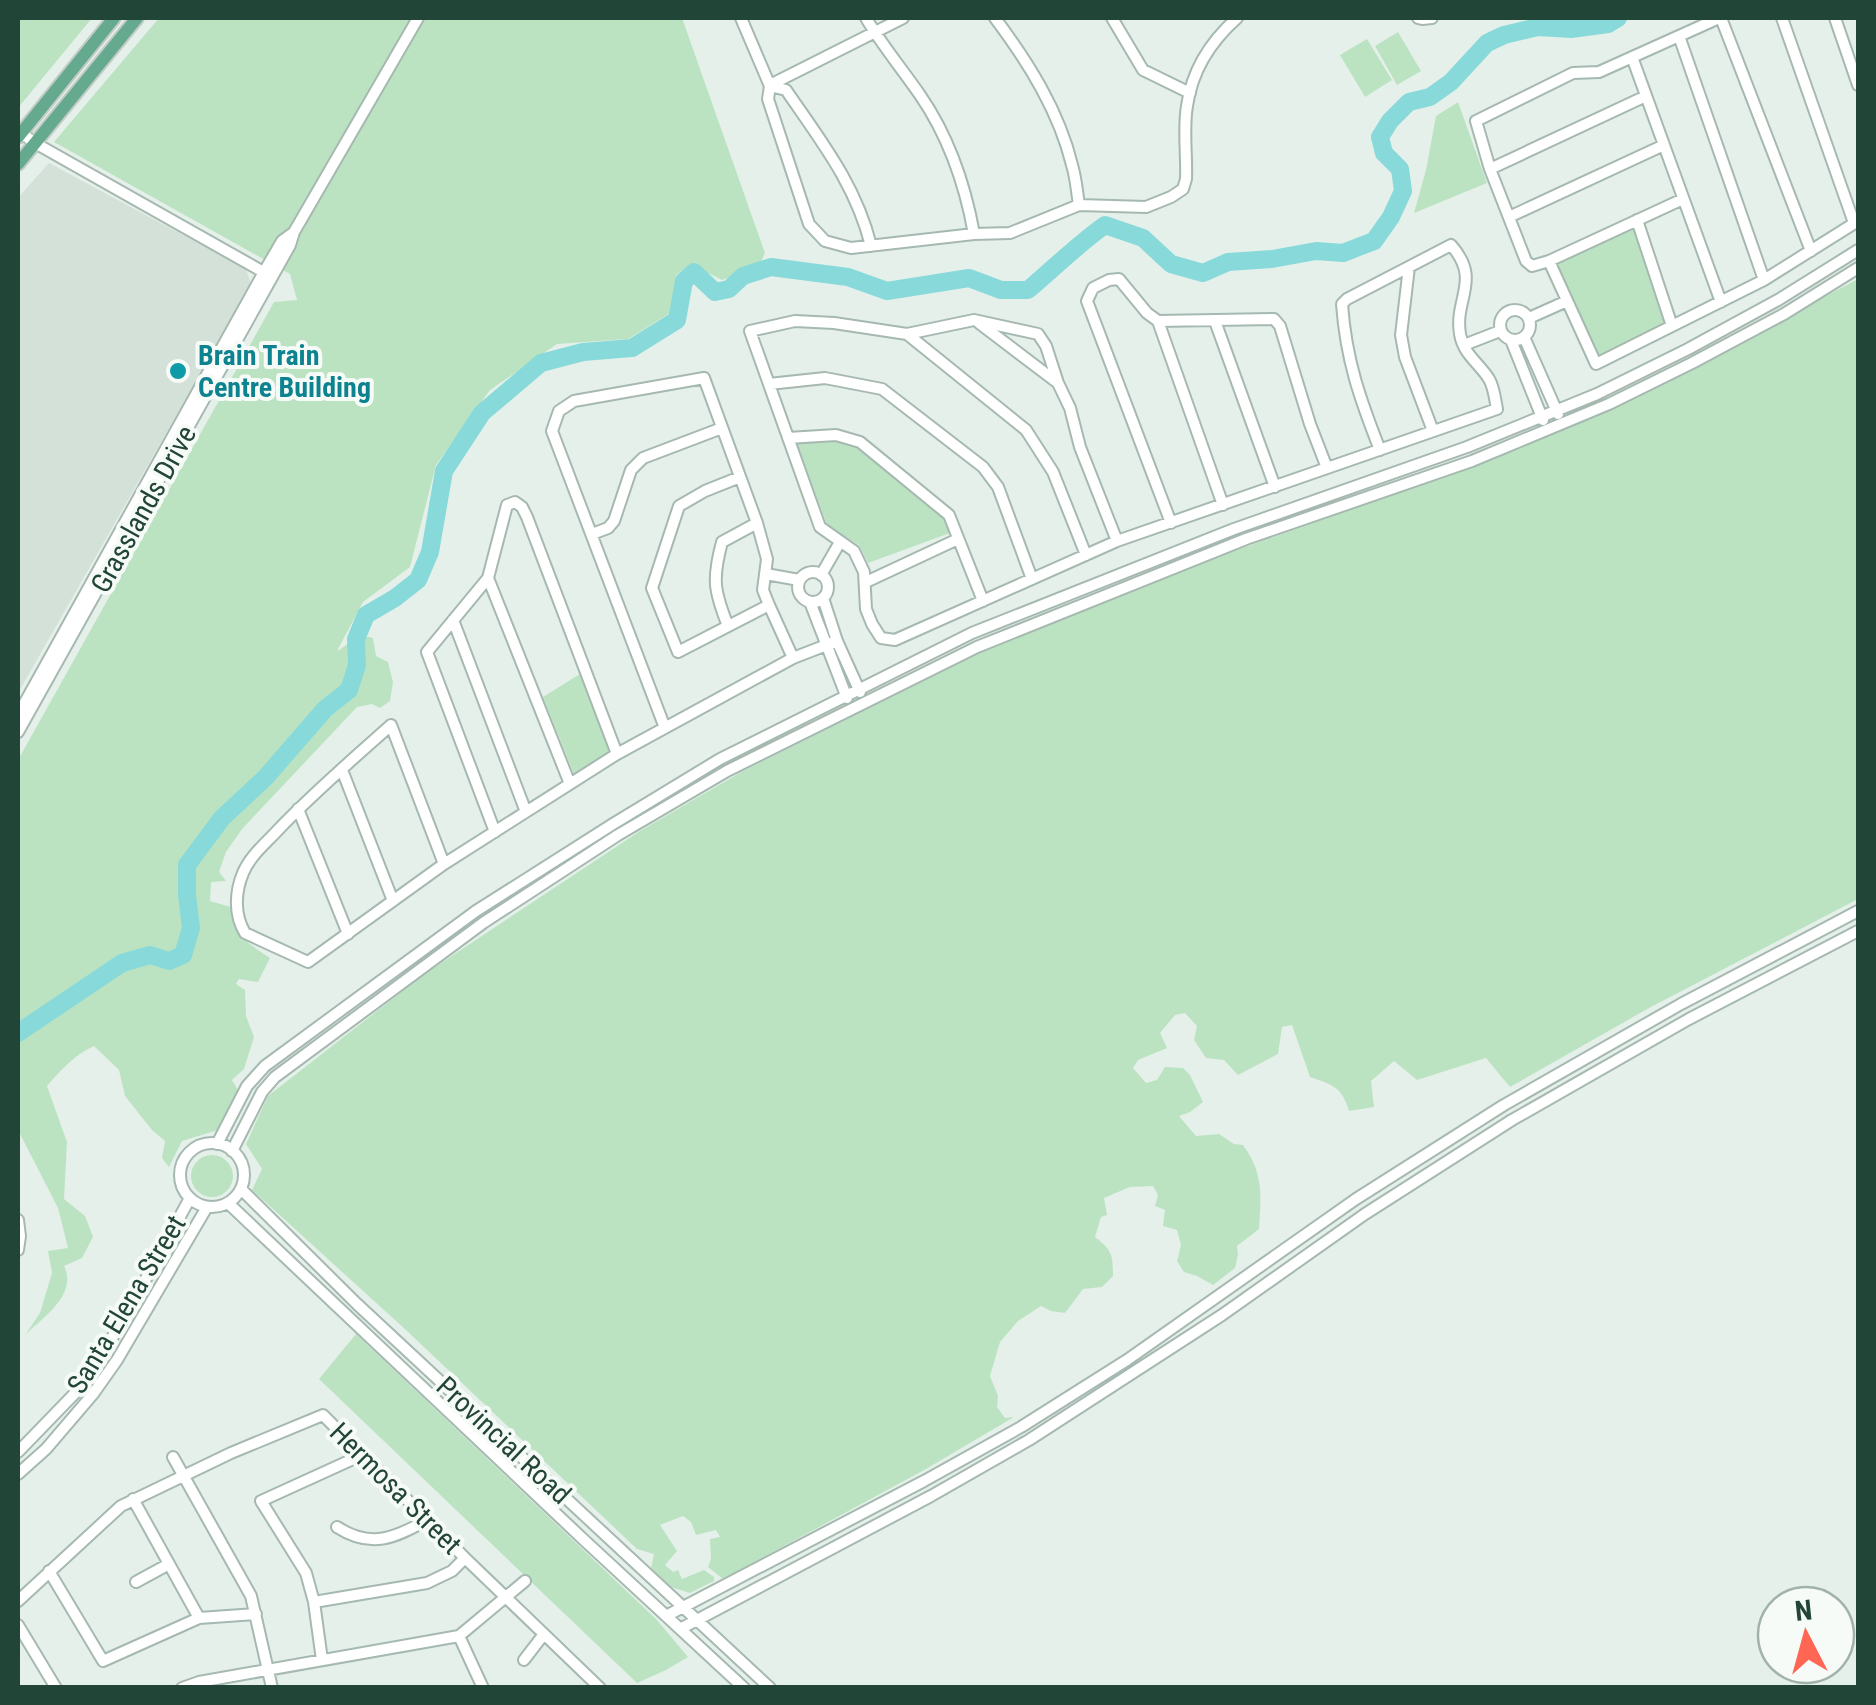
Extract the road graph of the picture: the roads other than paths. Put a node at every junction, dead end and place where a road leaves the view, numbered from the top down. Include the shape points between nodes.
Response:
1 (114, 18) edge
2 (137, 18) edge
3 (418, 18) edge
4 (741, 18) edge
5 (866, 18) edge
6 (902, 18) edge
7 (996, 18) edge
8 (1112, 18) edge
9 (1236, 18) edge
10 (1418, 18) edge
11 (1432, 18) edge
12 (1720, 18) edge
13 (1782, 18) edge
14 (1834, 18) edge
15 (875, 33) junction
16 (1679, 36) junction
17 (1632, 57) junction
18 (1858, 85) edge
19 (770, 86) junction
20 (1190, 93) junction
21 (1646, 96) junction
22 (19, 135) edge
23 (35, 143) junction
24 (1664, 145) junction
25 (18, 164) edge
26 (1490, 170) junction
27 (1684, 198) junction
28 (1079, 205) junction
29 (1508, 217) junction
30 (1637, 220) junction
31 (1856, 222) edge
32 (974, 234) junction
33 (871, 246) junction
34 (1858, 250) edge
35 (1810, 251) junction
36 (1549, 261) junction
37 (1409, 266) junction
38 (1858, 268) edge
39 (268, 274) junction
40 (1764, 280) junction
41 (1567, 301) junction
42 (1721, 302) junction
43 (1529, 318) junction
44 (974, 320) junction
45 (1158, 320) junction
46 (1215, 321) junction
47 (1672, 326) junction
48 (1500, 331) junction
49 (907, 334) junction
50 (1524, 337) junction
51 (1511, 340) junction
52 (1464, 345) junction
53 (1058, 382) junction
54 (769, 384) junction
55 (1556, 410) junction
56 (1542, 416) junction
57 (1562, 424) junction
58 (722, 428) junction
59 (1548, 430) junction
60 (1433, 432) junction
61 (788, 438) junction
62 (1380, 450) junction
63 (1327, 468) junction
64 (740, 477) junction
65 (1274, 487) junction
66 (1222, 505) junction
67 (757, 523) junction
68 (1170, 523) junction
69 (592, 534) junction
70 (958, 539) junction
71 (1117, 541) junction
72 (840, 542) junction
73 (1086, 555) junction
74 (766, 574) junction
75 (821, 575) junction
76 (488, 578) junction
77 (1032, 578) junction
78 (800, 580) junction
79 (866, 582) junction
80 (824, 598) junction
81 (983, 600) junction
82 (810, 602) junction
83 (769, 605) junction
84 (454, 620) junction
85 (728, 626) junction
86 (832, 643) junction
87 (793, 658) junction
88 (858, 689) junction
89 (846, 695) junction
90 (864, 702) junction
91 (851, 708) junction
92 (18, 715) edge
93 (665, 728) junction
94 (18, 732) edge
95 (617, 754) junction
96 (342, 770) junction
97 (570, 784) junction
98 (298, 809) junction
99 (526, 812) junction
100 (495, 832) junction
101 (444, 864) junction
102 (393, 901) junction
103 (1858, 911) edge
104 (1858, 931) edge
105 (348, 934) junction
106 (217, 1144) junction
107 (232, 1151) junction
108 (241, 1189) junction
109 (190, 1198) junction
110 (228, 1203) junction
111 (207, 1207) junction
112 (18, 1220) edge
113 (18, 1250) edge
114 (1127, 1360) junction
115 (1135, 1373) junction
116 (18, 1452) edge
117 (362, 1455) junction
118 (173, 1456) dead end
119 (18, 1474) edge
120 (182, 1476) junction
121 (924, 1482) junction
122 (931, 1496) junction
123 (133, 1500) junction
124 (427, 1520) junction
125 (597, 1526) junction
126 (337, 1528) dead end
127 (584, 1540) junction
128 (465, 1558) junction
129 (169, 1564) junction
130 (50, 1572) junction
131 (741, 1578) junction
132 (136, 1582) dead end
133 (525, 1582) dead end
134 (721, 1588) junction
135 (749, 1593) junction
136 (506, 1597) junction
137 (18, 1601) edge
138 (314, 1602) junction
139 (729, 1604) junction
140 (684, 1608) junction
141 (256, 1614) junction
142 (666, 1616) junction
143 (199, 1618) junction
144 (698, 1620) junction
145 (18, 1625) edge
146 (680, 1629) junction
147 (544, 1634) junction
148 (459, 1636) junction
149 (322, 1660) junction
150 (524, 1660) dead end
151 (267, 1670) junction
152 (56, 1688) edge
153 (182, 1688) edge
154 (272, 1688) edge
155 (483, 1688) edge
156 (600, 1688) edge
157 (744, 1688) edge
158 (770, 1688) edge

1 - 22 main road
2 - 23 main road
3 - 39 street, Grasslands Drive
4 - 19 street
5 - 15 street
6 - 15 street
7 - 28 street via 1052,108
8 - 20 street via 1142,70
9 - 20 street via 1216,37
10 - 11 street
12 - 16 street
12 - 35 street
13 - 31 street
14 - 18 street
15 - 19 street
15 - 32 street via 923,99 952,156
16 - 17 street
16 - 40 street
17 - 21 street
17 - 26 street via 1599,72 1572,73 1476,121
19 - 33 street via 786,90 844,176
19 - 33 street via 768,99 808,224 825,241
20 - 28 street via 1183,189 1146,207
21 - 24 street
21 - 26 street
22 - 23 street
23 - 25 main road
23 - 39 street
24 - 27 street
24 - 29 street
26 - 29 street
27 - 30 street
27 - 42 street
28 - 32 street via 1010,233
29 - 36 street via 1526,261
30 - 36 street
30 - 47 street
31 - 35 street
32 - 33 street
34 - 55 street via 1688,349
35 - 40 street
36 - 41 street
37 - 52 street via 1451,245 1458,252 1468,283 1459,322
37 - 60 street via 1401,335
37 - 62 street via 1342,304 1355,387
38 - 57 street via 1692,363
39 - 92 street, Grasslands Drive
39 - 94 street, Grasslands Drive
40 - 42 street
41 - 43 street
41 - 47 street via 1596,364
42 - 47 street
43 - 48 street via 1511,310 1500,320
43 - 50 street
44 - 49 street
44 - 53 street
44 - 53 street via 1038,334
45 - 46 street
45 - 66 street
45 - 68 street via 1119,279 1093,288 1088,301
46 - 63 street via 1274,320 1280,326
46 - 65 street
48 - 51 street
48 - 52 street
49 - 54 street via 795,322 750,331
49 - 73 street via 1026,430 1052,472
50 - 51 street
50 - 55 street
51 - 56 street
52 - 60 street via 1492,382 1497,409
53 - 71 street
54 - 61 street
54 - 77 street via 824,378 882,389 983,468 998,487
55 - 56 street
55 - 57 street
56 - 59 street
56 - 88 street via 1199,542 972,633
57 - 59 street
58 - 64 street
58 - 69 street via 643,458 632,470 614,522
58 - 69 street via 704,378 574,401 559,410 552,431
59 - 90 street via 1246,539 978,646
60 - 62 street
61 - 70 street via 836,435 860,442 949,514
61 - 72 street via 820,527
62 - 63 street
63 - 65 street
64 - 67 street
64 - 85 street via 679,506 652,588 678,652
65 - 66 street
66 - 68 street
67 - 74 street
67 - 85 street via 722,542 718,556 717,598
68 - 71 street
69 - 93 street
70 - 79 street
70 - 81 street
71 - 73 street
72 - 75 street
72 - 79 street via 854,551
73 - 77 street
74 - 78 street
74 - 83 street
75 - 78 street via 812,572
75 - 80 street via 828,586
76 - 84 street
76 - 95 street via 507,505 515,502 528,517
76 - 97 street
77 - 81 street
78 - 82 street via 799,594
79 - 81 street via 872,624 882,638 894,640
80 - 82 street
80 - 86 street
82 - 86 street
83 - 85 street
83 - 87 street
84 - 99 street
84 - 100 street via 427,652
86 - 87 street
86 - 88 street
86 - 89 street
87 - 93 street
88 - 89 street
88 - 90 street
89 - 91 street
89 - 106 street via 720,759 461,921 257,1073
90 - 91 street
91 - 107 street via 618,835 482,924 269,1083
93 - 95 street
95 - 97 street
96 - 98 street
96 - 101 street via 391,725
96 - 102 street
97 - 99 street
98 - 105 street
98 - 105 street via 244,870 239,923 308,962
99 - 100 street
100 - 101 street
101 - 102 street
102 - 105 street
103 - 114 street via 1504,1105
104 - 115 street via 1512,1120
106 - 107 street
106 - 109 street via 201,1146 184,1162 180,1177
107 - 108 street via 242,1166
108 - 110 street
108 - 125 street, Provincial Road
109 - 111 street
109 - 116 street, Santa Elena Street via 80,1388
110 - 111 street
110 - 127 street, Provincial Road
111 - 119 street, Santa Elena Street via 93,1394
112 - 113 street
114 - 115 street
114 - 121 street
115 - 122 street
117 - 120 street, Hermosa Street via 323,1414
117 - 124 street, Hermosa Street
117 - 138 street via 261,1500 306,1573
118 - 120 street
120 - 123 street, Hermosa Street
120 - 141 street
121 - 122 street
121 - 131 street
122 - 135 street
123 - 129 street
123 - 130 street, Hermosa Street
124 - 126 street via 375,1540
124 - 128 street, Hermosa Street
125 - 127 street
125 - 140 street, Provincial Road
127 - 142 street, Provincial Road
128 - 136 street, Hermosa Street
128 - 138 street via 427,1583
129 - 132 street
129 - 143 street
130 - 137 street, Hermosa Street
130 - 143 street via 103,1661
131 - 134 street
131 - 135 street
133 - 136 street
134 - 139 street
134 - 140 street
135 - 139 street
136 - 147 street, Hermosa Street
136 - 148 street
138 - 149 street
139 - 144 street
140 - 142 street
140 - 144 street, Provincial Road
141 - 143 street
141 - 151 street
142 - 146 street, Provincial Road
144 - 146 street
144 - 158 street, Provincial Road
145 - 152 street
146 - 157 street, Provincial Road
147 - 150 street
147 - 156 street, Hermosa Street
148 - 149 street
148 - 155 street
149 - 151 street
151 - 153 street
151 - 154 street

